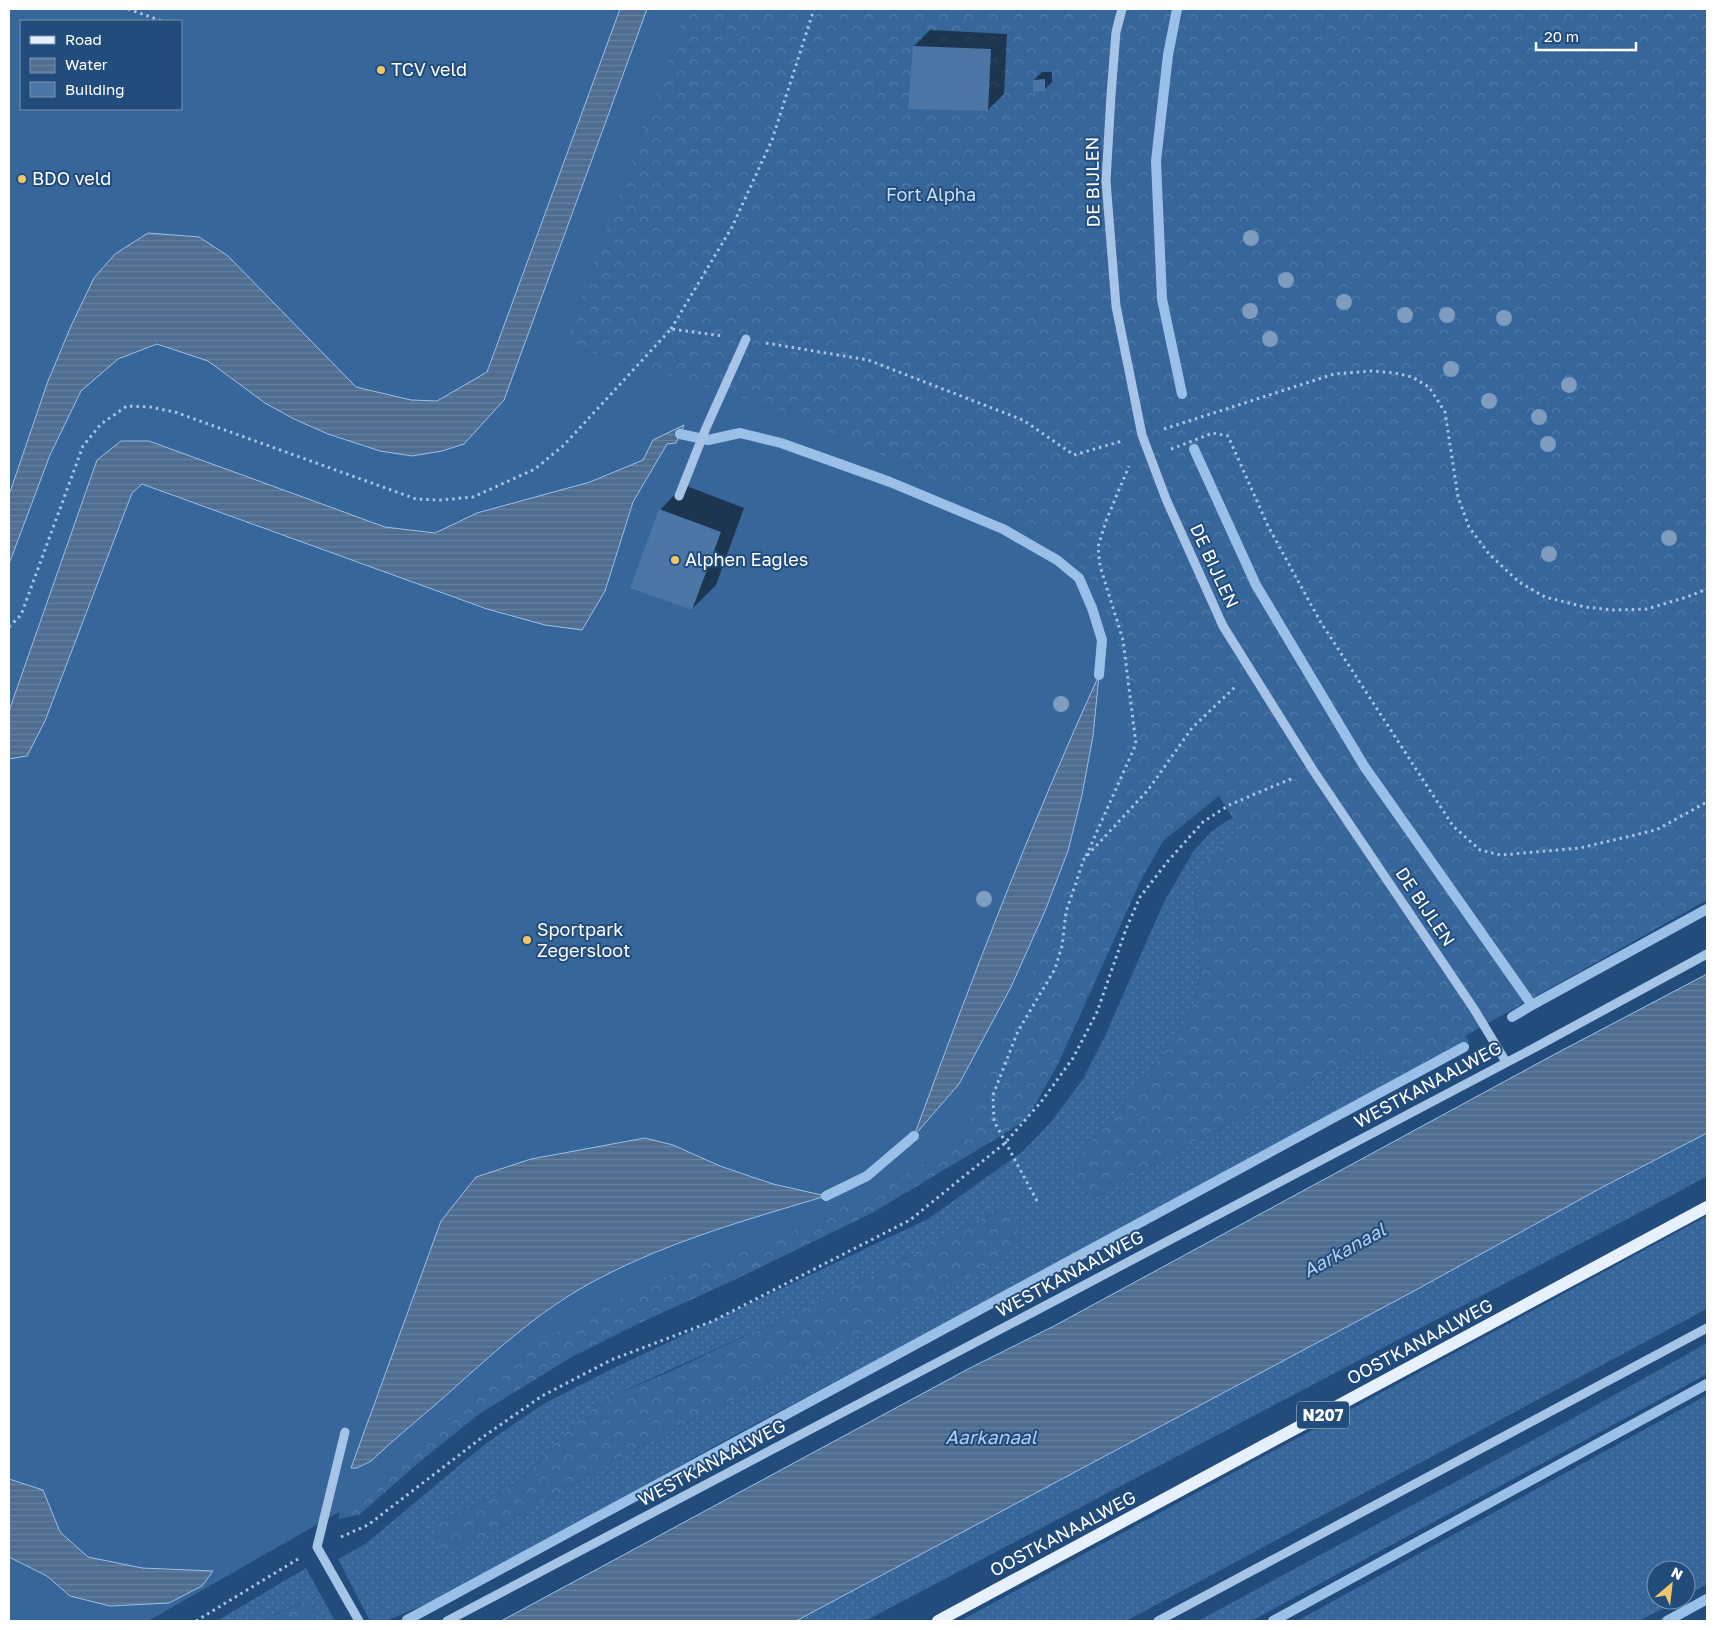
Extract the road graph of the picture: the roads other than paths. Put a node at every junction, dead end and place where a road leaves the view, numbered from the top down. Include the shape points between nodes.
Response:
1 (1122, 9) edge
2 (746, 339) road end
3 (678, 496) dead end
4 (1707, 954) edge
5 (1506, 1062) junction
6 (1707, 1207) edge
7 (1707, 1328) edge
8 (345, 1432) dead end
9 (359, 1621) edge
10 (446, 1621) edge
11 (938, 1621) edge
12 (1158, 1621) edge

1 - 5 street, DE BIJLEN via 1116,32 1106,181 1116,306 1142,435 1166,499 1224,626 1313,770
2 - 3 street
4 - 5 street, WESTKANAALWEG
5 - 10 street, WESTKANAALWEG
6 - 11 main road, OOSTKANAALWEG / N207
7 - 12 street
8 - 9 street via 317,1547

